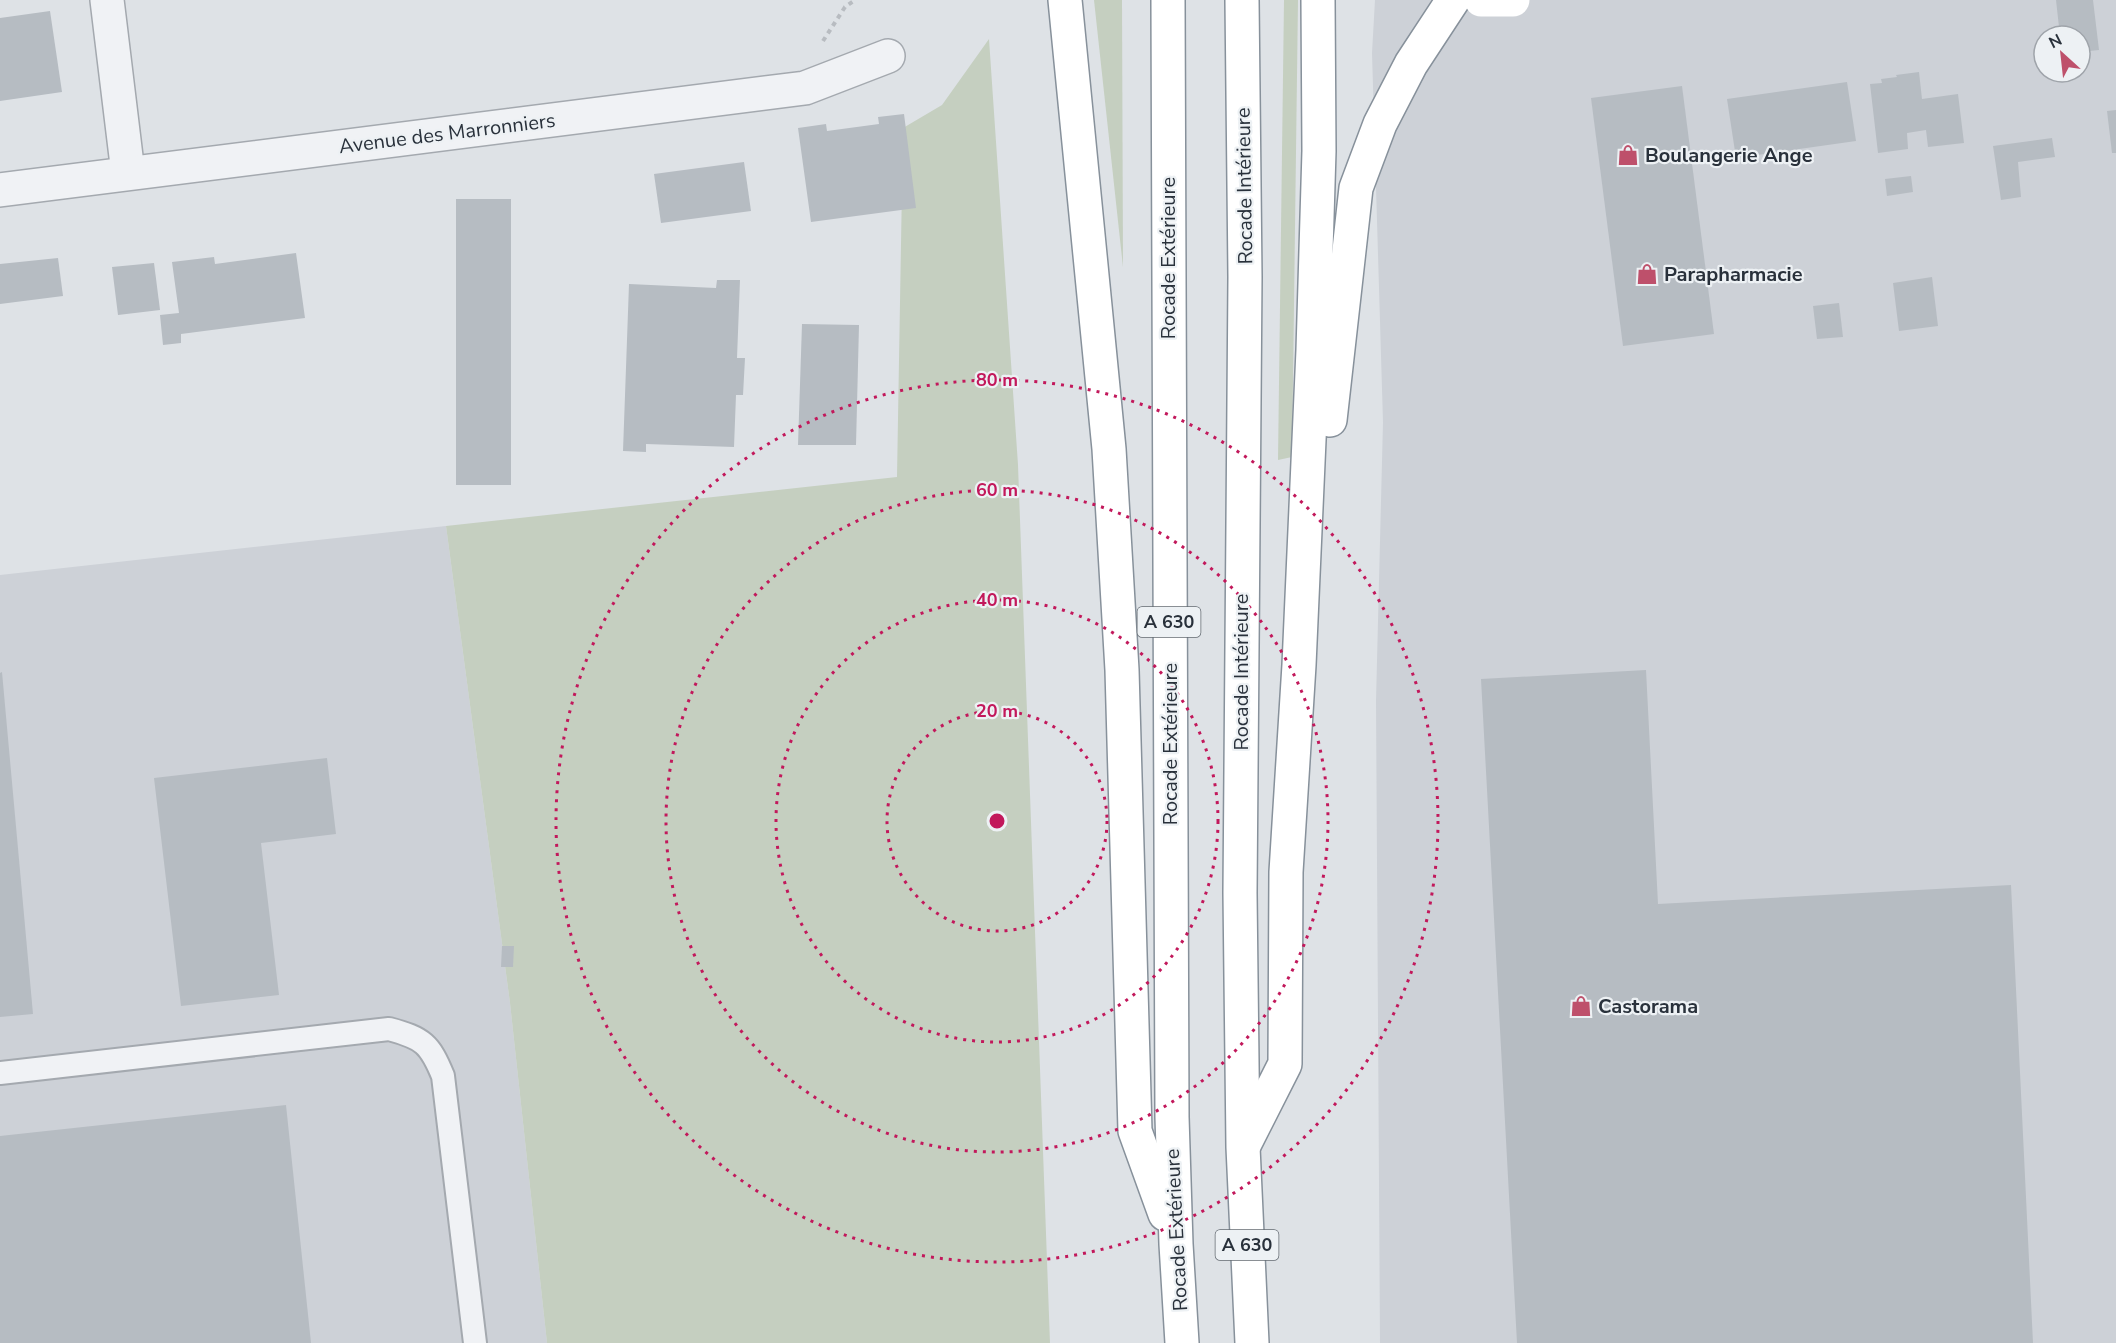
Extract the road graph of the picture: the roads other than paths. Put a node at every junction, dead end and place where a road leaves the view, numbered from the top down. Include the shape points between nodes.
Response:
1 (107, 0) edge
2 (1065, 0) edge
3 (1168, 0) edge
4 (1242, 0) edge
5 (1318, 0) edge
6 (1453, 0) edge
7 (1481, 0) edge
8 (1514, 0) edge
9 (888, 56) dead end
10 (128, 173) junction
11 (0, 190) edge
12 (1299, 665) junction
13 (0, 1073) edge
14 (1243, 1147) junction
15 (1176, 1244) junction
16 (475, 1343) edge
17 (1182, 1343) edge
18 (1252, 1343) edge

1 - 10 street
2 - 15 main road via 1108,449 1120,623 1135,1131
3 - 15 main road, Rocade Extérieure / A 630 via 1171,1094
4 - 14 main road, Rocade Intérieure / A 630
5 - 12 main road via 1319,163
6 - 12 main road via 1411,64 1380,124 1356,188
7 - 8 main road
9 - 10 street, Avenue des Marronniers via 805,88
10 - 11 street, Avenue des Marronniers
12 - 14 main road via 1286,873 1285,1064
13 - 16 lane via 389,1029 424,1042 443,1076
14 - 18 main road, Rocade Intérieure / A 630
15 - 17 main road, Rocade Extérieure / A 630

